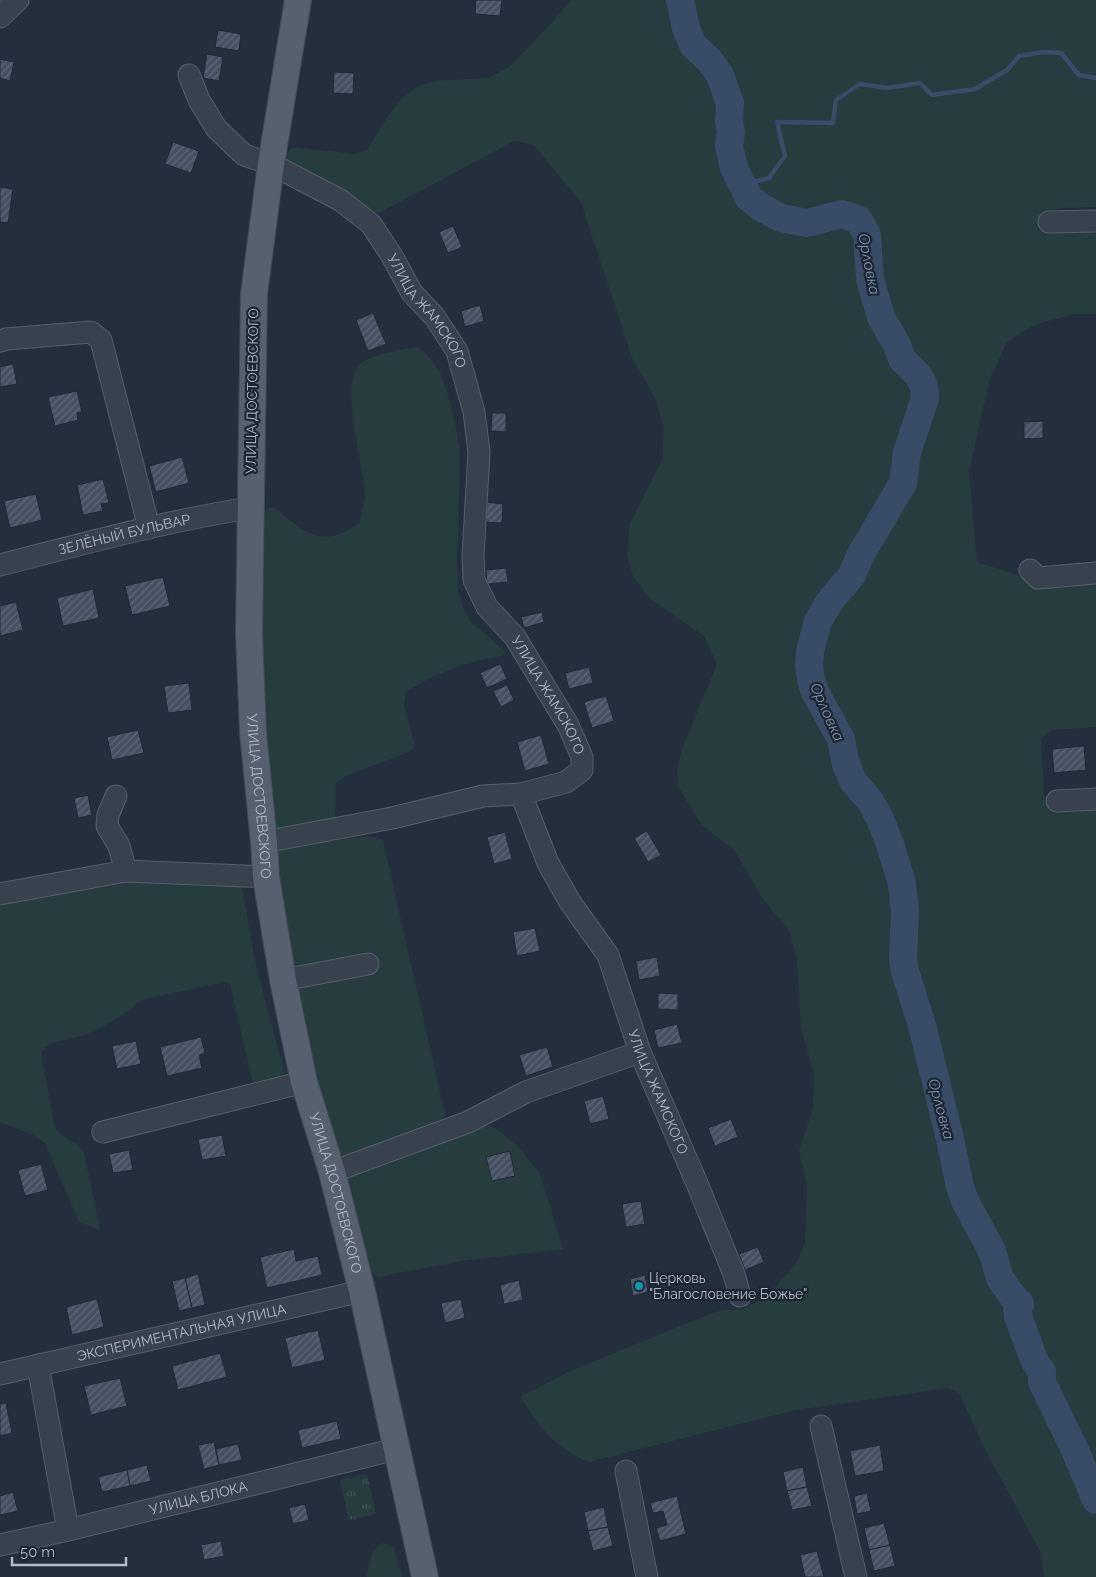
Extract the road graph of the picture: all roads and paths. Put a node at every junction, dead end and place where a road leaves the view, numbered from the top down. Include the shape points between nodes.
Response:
1 (18, 0) edge
2 (298, 0) edge
3 (0, 17) edge
4 (189, 74) dead end
5 (271, 164) junction
6 (1096, 221) edge
7 (1049, 222) dead end
8 (0, 341) edge
9 (250, 508) junction
10 (149, 528) junction
11 (0, 565) edge
12 (1030, 570) dead end
13 (1096, 573) edge
14 (521, 794) junction
15 (116, 796) dead end
16 (1096, 798) edge
17 (1057, 801) dead end
18 (264, 842) junction
19 (126, 871) junction
20 (266, 878) junction
21 (0, 894) edge
22 (368, 964) dead end
23 (283, 980) junction
24 (640, 1052) junction
25 (304, 1082) junction
26 (103, 1132) dead end
27 (332, 1172) junction
28 (362, 1291) junction
29 (740, 1296) dead end
30 (38, 1365) junction
31 (0, 1374) edge
32 (822, 1426) dead end
33 (396, 1448) junction
34 (626, 1471) dead end
35 (68, 1530) junction
36 (0, 1544) edge
37 (425, 1577) edge
38 (647, 1577) edge
39 (856, 1577) edge

1 - 3 street
2 - 5 main road, УЛИЦА ДОСТОЕВСКОГО
4 - 5 street via 199,100 216,128 244,155
5 - 9 main road, УЛИЦА ДОСТОЕВСКОГО via 254,294
5 - 14 street, УЛИЦА ЖАМСКОГО via 340,200 371,224 412,293 434,316 457,350 474,412 479,452 474,580 487,608 515,637 568,725 582,757 582,770 566,782
6 - 7 street
8 - 10 street via 91,332 100,340
9 - 10 street, ЗЕЛЁНЫЙ БУЛЬВАР
9 - 18 main road, УЛИЦА ДОСТОЕВСКОГО via 252,722
10 - 11 street, ЗЕЛЁНЫЙ БУЛЬВАР
12 - 13 street via 1038,578
14 - 18 street via 483,796 392,818
14 - 24 street, УЛИЦА ЖАМСКОГО via 548,863 570,902 608,956
15 - 19 street via 107,826 119,846
16 - 17 street
18 - 20 main road, УЛИЦА ДОСТОЕВСКОГО
19 - 20 street
19 - 21 street
20 - 23 main road, УЛИЦА ДОСТОЕВСКОГО
22 - 23 street
23 - 25 main road, УЛИЦА ДОСТОЕВСКОГО
24 - 27 street via 526,1092 468,1122
24 - 29 street, УЛИЦА ЖАМСКОГО via 710,1215
25 - 26 street
25 - 27 main road, УЛИЦА ДОСТОЕВСКОГО
27 - 28 main road, УЛИЦА ДОСТОЕВСКОГО
28 - 30 street, ЭКСПЕРИМЕНТАЛЬНАЯ УЛИЦА
28 - 33 main road, УЛИЦА ДОСТОЕВСКОГО
30 - 31 street, ЭКСПЕРИМЕНТАЛЬНАЯ УЛИЦА
30 - 35 street
32 - 39 street
33 - 35 street, УЛИЦА БЛОКА
33 - 37 main road, УЛИЦА ДОСТОЕВСКОГО
34 - 38 street
35 - 36 street, УЛИЦА БЛОКА

